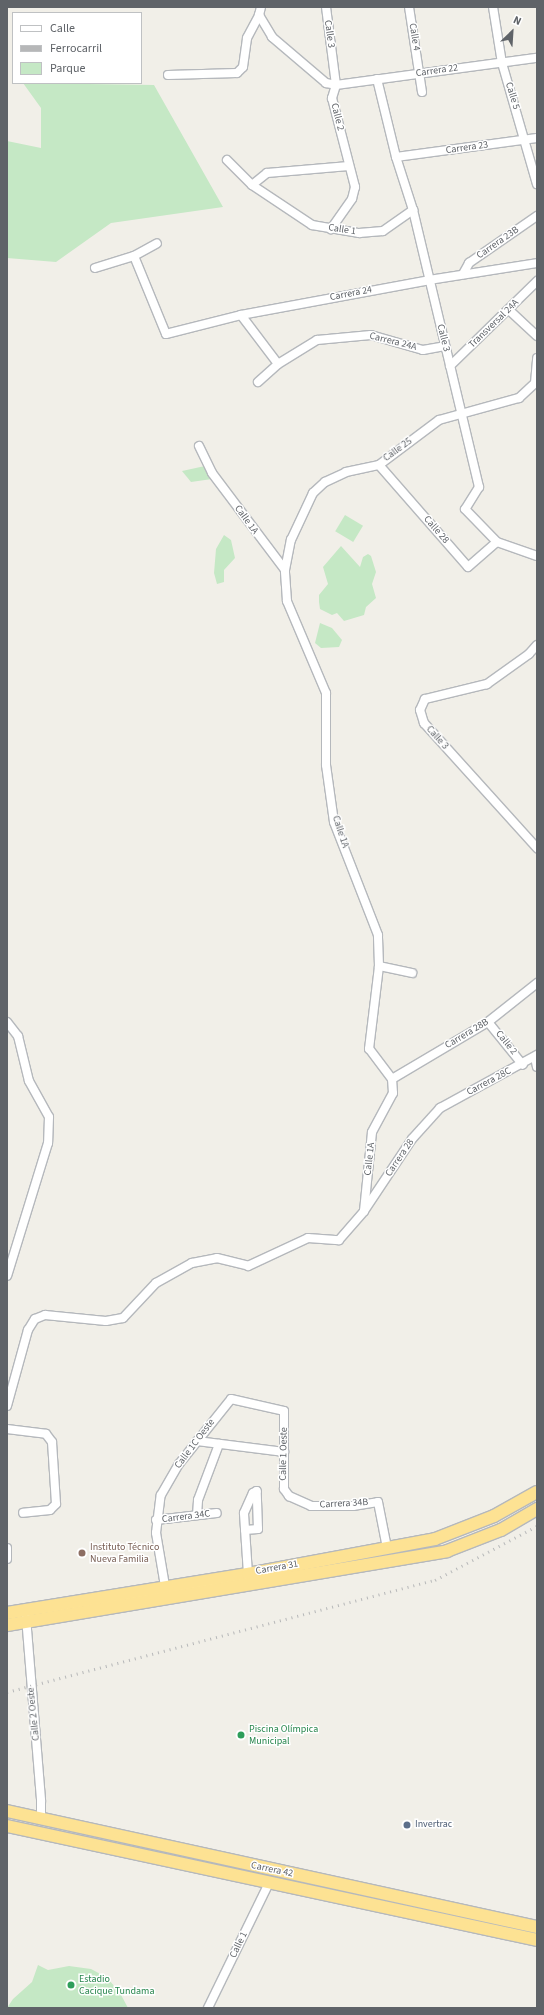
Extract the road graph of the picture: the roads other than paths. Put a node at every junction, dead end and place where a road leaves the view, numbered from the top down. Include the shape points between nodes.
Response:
1 (326, 7) edge
2 (409, 7) edge
3 (493, 7) edge
4 (260, 11) edge
5 (537, 58) edge
6 (502, 63) junction
7 (420, 74) junction
8 (168, 75) dead end
9 (377, 79) junction
10 (336, 85) junction
11 (422, 92) dead end
12 (537, 138) edge
13 (525, 140) junction
14 (396, 157) junction
15 (227, 160) dead end
16 (349, 166) junction
17 (537, 184) edge
18 (252, 185) junction
19 (413, 210) junction
20 (537, 216) edge
21 (331, 229) junction
22 (157, 243) dead end
23 (134, 256) junction
24 (537, 263) edge
25 (95, 268) dead end
26 (463, 274) junction
27 (429, 280) junction
28 (537, 281) edge
29 (509, 310) junction
30 (241, 315) junction
31 (537, 336) edge
32 (445, 346) junction
33 (537, 358) edge
34 (278, 364) junction
35 (450, 366) junction
36 (258, 382) dead end
37 (460, 414) junction
38 (199, 446) dead end
39 (379, 464) junction
40 (497, 542) junction
41 (537, 556) edge
42 (285, 570) junction
43 (537, 645) edge
44 (537, 848) edge
45 (379, 966) junction
46 (412, 973) dead end
47 (537, 983) edge
48 (7, 1022) edge
49 (488, 1022) junction
50 (536, 1056) edge
51 (523, 1065) junction
52 (537, 1067) edge
53 (392, 1078) junction
54 (440, 1108) joint
55 (364, 1211) junction
56 (7, 1276) edge
57 (231, 1399) joint
58 (7, 1406) edge
59 (7, 1429) edge
60 (197, 1441) junction
61 (219, 1444) junction
62 (284, 1452) junction
63 (537, 1492) edge
64 (289, 1496) joint
65 (537, 1509) edge
66 (22, 1513) dead end
67 (217, 1513) dead end
68 (197, 1515) junction
69 (156, 1520) junction
70 (245, 1530) junction
71 (7, 1548) edge
72 (387, 1548) junction
73 (8, 1559) edge
74 (248, 1574) junction
75 (165, 1586) junction
76 (26, 1610) junction
77 (7, 1613) edge
78 (27, 1622) junction
79 (7, 1625) edge
80 (7, 1811) edge
81 (41, 1819) junction
82 (7, 1826) edge
83 (269, 1883) junction
84 (537, 1927) edge
85 (537, 1940) edge
86 (208, 2008) edge

1 - 10 street, Calle 3
2 - 7 street, Calle 4
3 - 6 street, Calle 5
4 - 8 street via 247,38 243,67 237,73
4 - 10 street via 272,37 316,78 326,84
5 - 6 street, Carrera 22
6 - 7 street, Carrera 22
6 - 13 street, Calle 5
7 - 9 street, Carrera 22
7 - 11 street, Calle 4
9 - 10 street, Carrera 22
9 - 14 street, Calle 3
10 - 16 street, Calle 2 via 332,98
12 - 13 street, Carrera 23
13 - 14 street, Carrera 23
13 - 17 street, Calle 5
14 - 19 street, Calle 3
15 - 18 street
16 - 18 street via 267,173
16 - 21 street, Calle 2 via 354,192
18 - 21 street, Calle 1 via 312,225
19 - 21 street, Calle 1 via 383,231 359,234
19 - 27 street, Calle 3
20 - 26 street, Carrera 23B via 469,263
22 - 23 street
23 - 25 street
23 - 30 street, Carrera 24 via 166,334
24 - 26 street, Carrera 24
26 - 27 street, Carrera 24
27 - 30 street, Carrera 24
27 - 32 street, Calle 3
28 - 29 street, Transversal 24A
29 - 31 street
29 - 35 street, Transversal 24A
30 - 34 street
32 - 34 street, Carrera 24A via 423,350 371,335 358,335 317,340
32 - 35 street, Calle 3
33 - 37 street, Calle 25 via 535,383 519,398
34 - 36 street, Carrera 24A
35 - 37 street, Calle 3
37 - 39 street, Calle 25 via 439,420
37 - 40 street, Calle 3 via 479,487 465,509
38 - 42 street, Calle 1A via 224,489
39 - 40 street, Calle 28 via 468,567
39 - 42 street, Calle 25 via 346,472 325,482 313,493 291,540
40 - 41 street, Calle 3
42 - 45 street, Calle 1A via 287,601 326,692 326,765 334,822 378,935
43 - 44 street, Calle 3 via 529,654 487,684 425,699 420,710 424,723
45 - 46 street
45 - 53 street, Calle 1A via 369,1048
47 - 49 street, Carrera 28B
48 - 56 street via 18,1036 29,1081 48,1117 48,1143
49 - 51 street, Calle 2
49 - 53 street, Carrera 28B
50 - 51 street, Carrera 28C
50 - 52 street
51 - 54 street, Carrera 28C
53 - 55 street, Calle 1A via 394,1093 372,1132
54 - 55 street, Carrera 28 via 412,1139
55 - 58 street, Carrera 28 via 339,1240 308,1238 248,1266 217,1258 192,1263 156,1283 123,1318 106,1321 45,1315 35,1319 28,1330
57 - 60 street, Calle 1C Oeste
57 - 62 street, Calle 1 Oeste via 284,1410
59 - 66 street via 46,1434 52,1442 56,1504 50,1510
60 - 61 street
60 - 69 street, Calle 1C Oeste via 161,1494
61 - 62 street
61 - 68 street via 198,1500
62 - 64 street, Calle 1 Oeste via 284,1489
63 - 72 highway, Carrera 31 via 456,1533
64 - 72 street, Carrera 34B via 311,1506 353,1506 378,1502
65 - 78 highway, Carrera 31 via 501,1530 447,1552
67 - 68 street, Carrera 34C
68 - 69 street, Carrera 34C
69 - 75 street, Calle 1C Oeste
70 - 70 street via 258,1529 257,1491 253,1493 244,1513
70 - 74 street
71 - 73 street
72 - 74 highway, Carrera 31
74 - 75 highway, Carrera 31
75 - 76 highway, Carrera 31
76 - 77 highway, Carrera 31
76 - 78 street, Calle 2 Oeste
78 - 79 highway, Carrera 31
78 - 81 street, Calle 2 Oeste via 30,1686 42,1801
80 - 81 highway, Carrera 42
81 - 84 highway, Carrera 42
82 - 83 highway, Carrera 42
83 - 85 highway, Carrera 42
83 - 86 street, Calle 1

